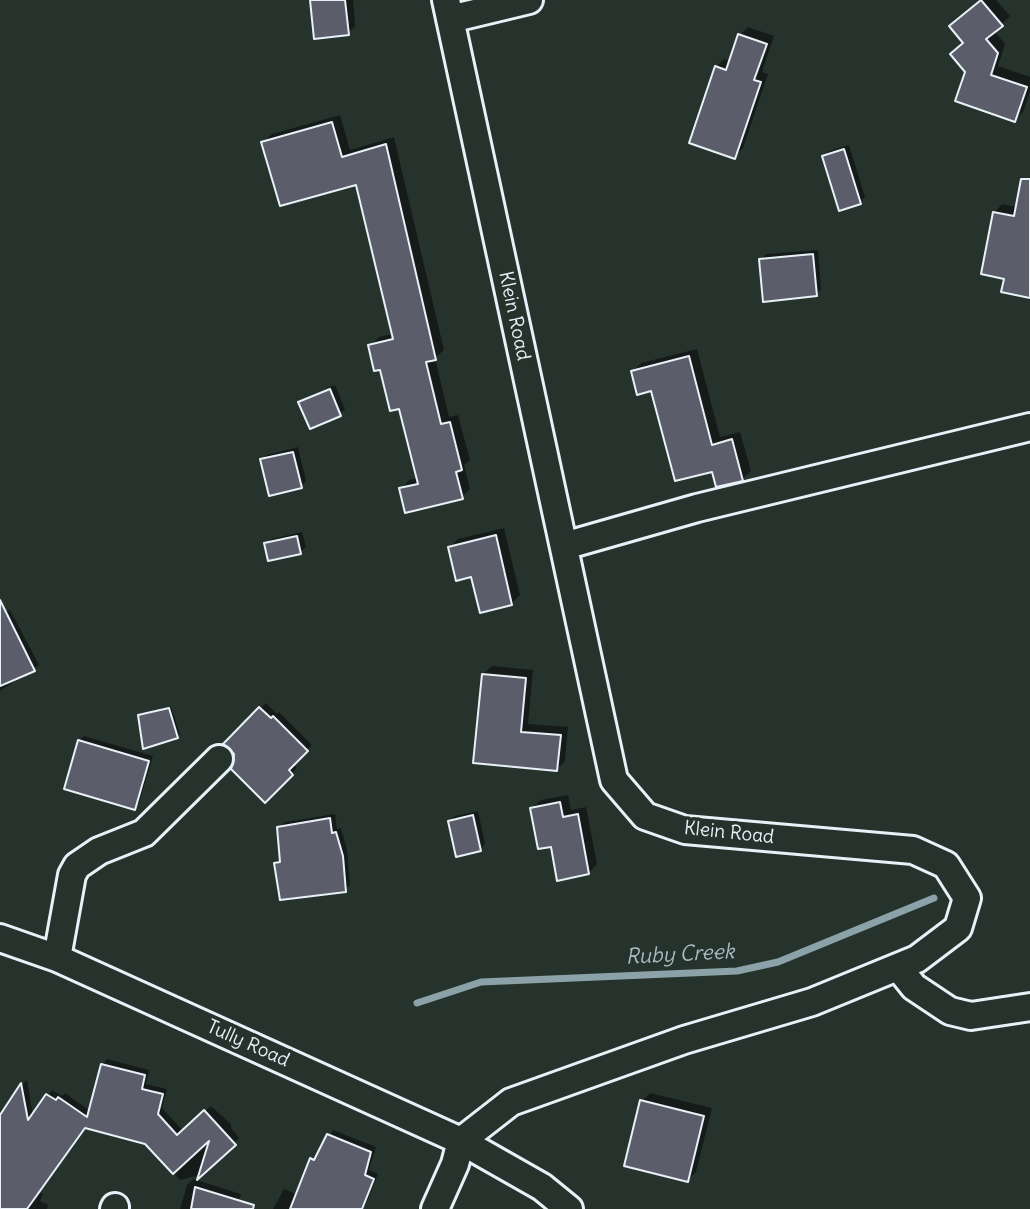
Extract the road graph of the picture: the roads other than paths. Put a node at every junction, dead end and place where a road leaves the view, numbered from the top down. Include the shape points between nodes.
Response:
1 (529, 0) edge
2 (448, 9) edge
3 (1030, 426) edge
4 (564, 546) junction
5 (219, 759) dead end
6 (0, 927) edge
7 (0, 938) edge
8 (46, 953) junction
9 (898, 967) junction
10 (1030, 1007) edge
11 (461, 1141) junction
12 (435, 1209) edge
13 (569, 1209) edge

1 - 2 street, Klein Road
2 - 4 street, Klein Road
3 - 4 street
4 - 9 street, Klein Road via 614,780 645,816 685,830 913,850 946,865 967,898 958,928
5 - 8 street via 144,833 99,851 77,866
6 - 8 street, Tully Road
7 - 8 street, Tully Road
8 - 11 street, Tully Road
9 - 10 street via 914,987 950,1011 971,1016
9 - 11 street, Klein Road via 812,1002 684,1040 511,1102
11 - 12 street
11 - 13 street, Tully Road via 542,1187

